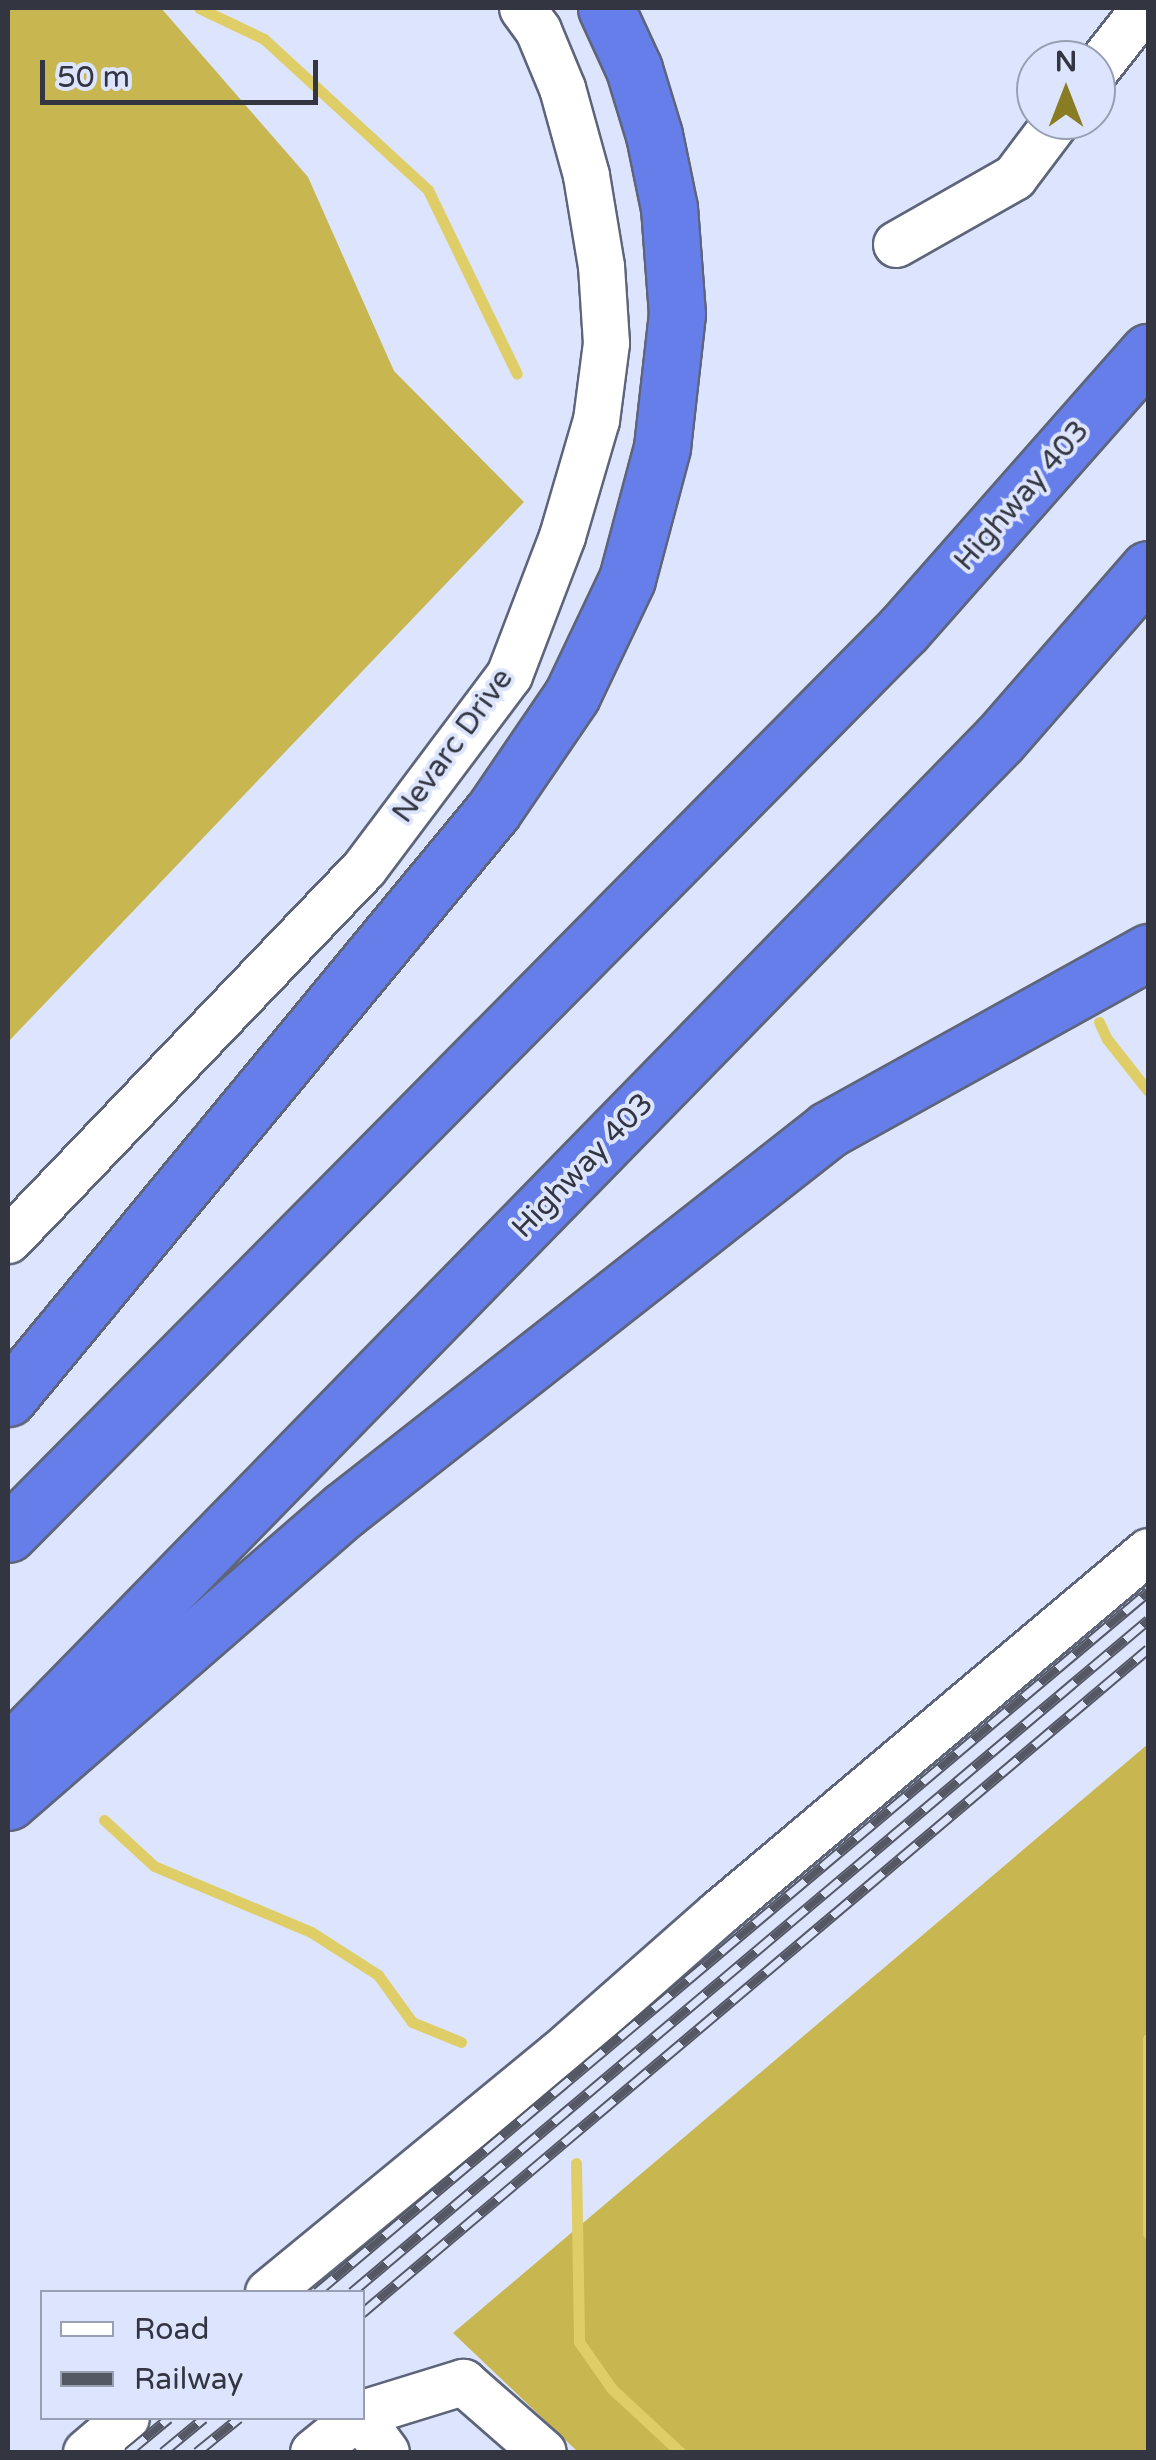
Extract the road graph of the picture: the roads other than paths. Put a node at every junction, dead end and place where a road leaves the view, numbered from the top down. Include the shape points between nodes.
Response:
1 (522, 8) edge
2 (606, 8) edge
3 (1144, 8) edge
4 (1116, 44) edge
5 (1042, 140) edge
6 (896, 244) dead end
7 (1148, 352) edge
8 (1148, 569) edge
9 (1148, 952) edge
10 (8, 1240) edge
11 (8, 1398) edge
12 (8, 1534) edge
13 (1148, 1551) edge
14 (8, 1754) edge
15 (8, 1802) edge
16 (270, 2290) edge
17 (365, 2414) edge
18 (124, 2420) edge
19 (354, 2420) edge
20 (362, 2420) edge
21 (538, 2447) edge
22 (86, 2452) edge
23 (313, 2452) edge
24 (386, 2452) edge

1 - 10 street, Nevarc Drive via 562,88 586,175 606,343 596,420 572,503 509,675 364,868
2 - 11 highway via 654,135 669,208 677,314 662,447 627,579 572,695 493,811
3 - 4 street
5 - 6 street via 1014,178
7 - 12 highway, Highway 403 via 903,630
8 - 14 highway, Highway 403 via 999,740
9 - 15 highway via 829,1130 344,1510
13 - 16 street
17 - 21 street via 463,2382
18 - 22 street
19 - 23 street
20 - 24 street

